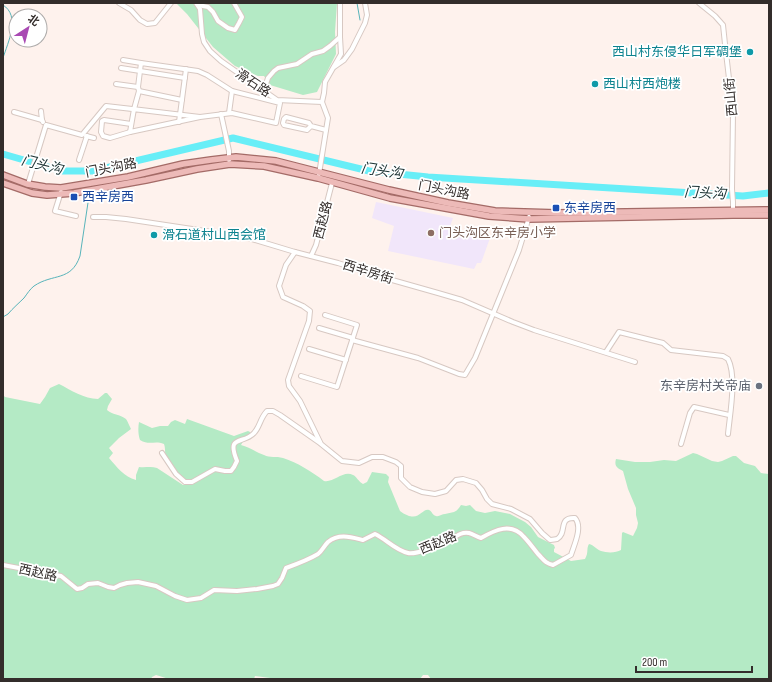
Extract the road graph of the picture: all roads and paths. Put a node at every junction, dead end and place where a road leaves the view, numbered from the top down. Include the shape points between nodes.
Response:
1 (119, 3) edge
2 (171, 3) edge
3 (234, 3) edge
4 (340, 3) edge
5 (365, 3) edge
6 (699, 3) edge
7 (197, 4) edge
8 (340, 37) junction
9 (123, 60) dead end
10 (141, 63) junction
11 (334, 67) junction
12 (121, 68) dead end
13 (186, 69) junction
14 (140, 72) junction
15 (185, 78) junction
16 (116, 84) dead end
17 (138, 89) junction
18 (264, 90) junction
19 (232, 91) junction
20 (182, 100) junction
21 (322, 102) junction
22 (134, 109) junction
23 (41, 111) dead end
24 (14, 112) dead end
25 (229, 113) junction
26 (180, 114) junction
27 (221, 114) junction
28 (200, 117) junction
29 (42, 120) junction
30 (179, 122) junction
31 (131, 124) junction
32 (46, 125) junction
33 (311, 126) junction
34 (326, 130) junction
35 (130, 132) junction
36 (82, 135) junction
37 (87, 136) junction
38 (94, 138) dead end
39 (79, 160) dead end
40 (229, 161) junction
41 (319, 172) junction
42 (3, 176) edge
43 (3, 183) edge
44 (332, 183) junction
45 (28, 184) junction
46 (61, 191) junction
47 (769, 210) edge
48 (733, 212) junction
49 (769, 215) edge
50 (76, 216) dead end
51 (529, 216) junction
52 (92, 217) dead end
53 (295, 252) junction
54 (311, 256) junction
55 (493, 313) junction
56 (325, 315) dead end
57 (319, 328) dead end
58 (353, 339) junction
59 (309, 349) dead end
60 (606, 352) junction
61 (346, 360) junction
62 (636, 362) dead end
63 (302, 376) dead end
64 (729, 415) junction
65 (728, 434) dead end
66 (321, 444) junction
67 (681, 444) dead end
68 (162, 453) dead end
69 (3, 566) edge

1 - 2 street via 148,24 155,23
3 - 7 street via 242,17 234,30 218,21 208,7
4 - 8 street
5 - 11 street via 365,23 352,49 344,60
6 - 48 street, 西山街 via 722,25 733,113
7 - 18 street, 滑石路 via 200,9 204,42 210,51
8 - 11 street via 341,54
8 - 18 street via 330,46 297,64 278,68 268,78
9 - 10 street
10 - 13 street
10 - 14 street
11 - 21 street via 325,82
12 - 14 street
13 - 15 street
13 - 19 street via 207,75
14 - 15 street
14 - 17 street
15 - 20 street
16 - 17 street
17 - 20 street
17 - 22 street
18 - 21 street, 滑石路 via 277,100
19 - 25 street
19 - 25 street via 280,103 276,123
20 - 26 street
21 - 34 street via 328,118
22 - 26 street
22 - 31 street
22 - 36 street via 106,106
23 - 29 street
24 - 29 street
25 - 27 street
26 - 28 street
26 - 30 street
27 - 28 street
27 - 40 street
28 - 30 street
29 - 32 street
30 - 35 street
31 - 35 street
31 - 35 street via 104,120 100,132 110,138
32 - 36 street
32 - 45 street
33 - 33 street via 309,123 286,117 283,123 307,130
33 - 34 street
34 - 41 street
36 - 37 street
37 - 38 street
37 - 39 street
40 - 41 main road, 门头沟路
40 - 46 main road, 门头沟路 via 96,189
41 - 44 main road, 门头沟路
41 - 51 main road, 门头沟路 via 448,203
42 - 45 main road, 门头沟路
43 - 46 main road, 门头沟路 via 32,193 47,195
44 - 51 main road, 门头沟路 via 390,198 489,216
44 - 54 street, 西赵路
45 - 46 main road, 门头沟路
46 - 50 street via 56,211
47 - 48 main road, 门头沟路
48 - 49 main road, 门头沟路
48 - 51 main road, 门头沟路
51 - 55 street via 519,250
52 - 53 street, 西辛房街 via 126,218 245,237
53 - 54 street, 西辛房街
53 - 66 street, 西赵路 via 286,265 279,286 283,297 310,310 309,321 288,380
54 - 55 street, 西辛房街 via 462,300
55 - 58 street via 475,358 464,375
55 - 60 street, 西辛房街 via 534,330
56 - 58 street via 357,325
57 - 58 street
58 - 61 street
59 - 61 street
60 - 62 street, 西辛房街
60 - 64 street via 619,332 663,343 671,350 723,356 728,359 732,369 732,407
61 - 63 street via 337,387
64 - 65 street
64 - 67 street via 694,407
66 - 68 street via 280,415 267,411 253,434 234,444 233,450 237,461 230,471 215,469 192,482 185,482 176,474
66 - 69 street, 西赵路 via 342,461 359,463 372,457 383,457 396,462 401,466 401,478 410,487 422,492 435,494 446,491 456,480 463,479 476,483 492,504 511,509 530,519 550,540 561,535 565,521 575,518 578,528 571,555 553,565 546,563 523,535 503,528 481,538 469,533 459,534 445,543 416,553 396,548 375,534 363,540 344,535 334,538 318,554 286,568 278,584 237,591 214,590 201,598 187,600 156,586 138,582 114,588 88,584 77,589 61,576

